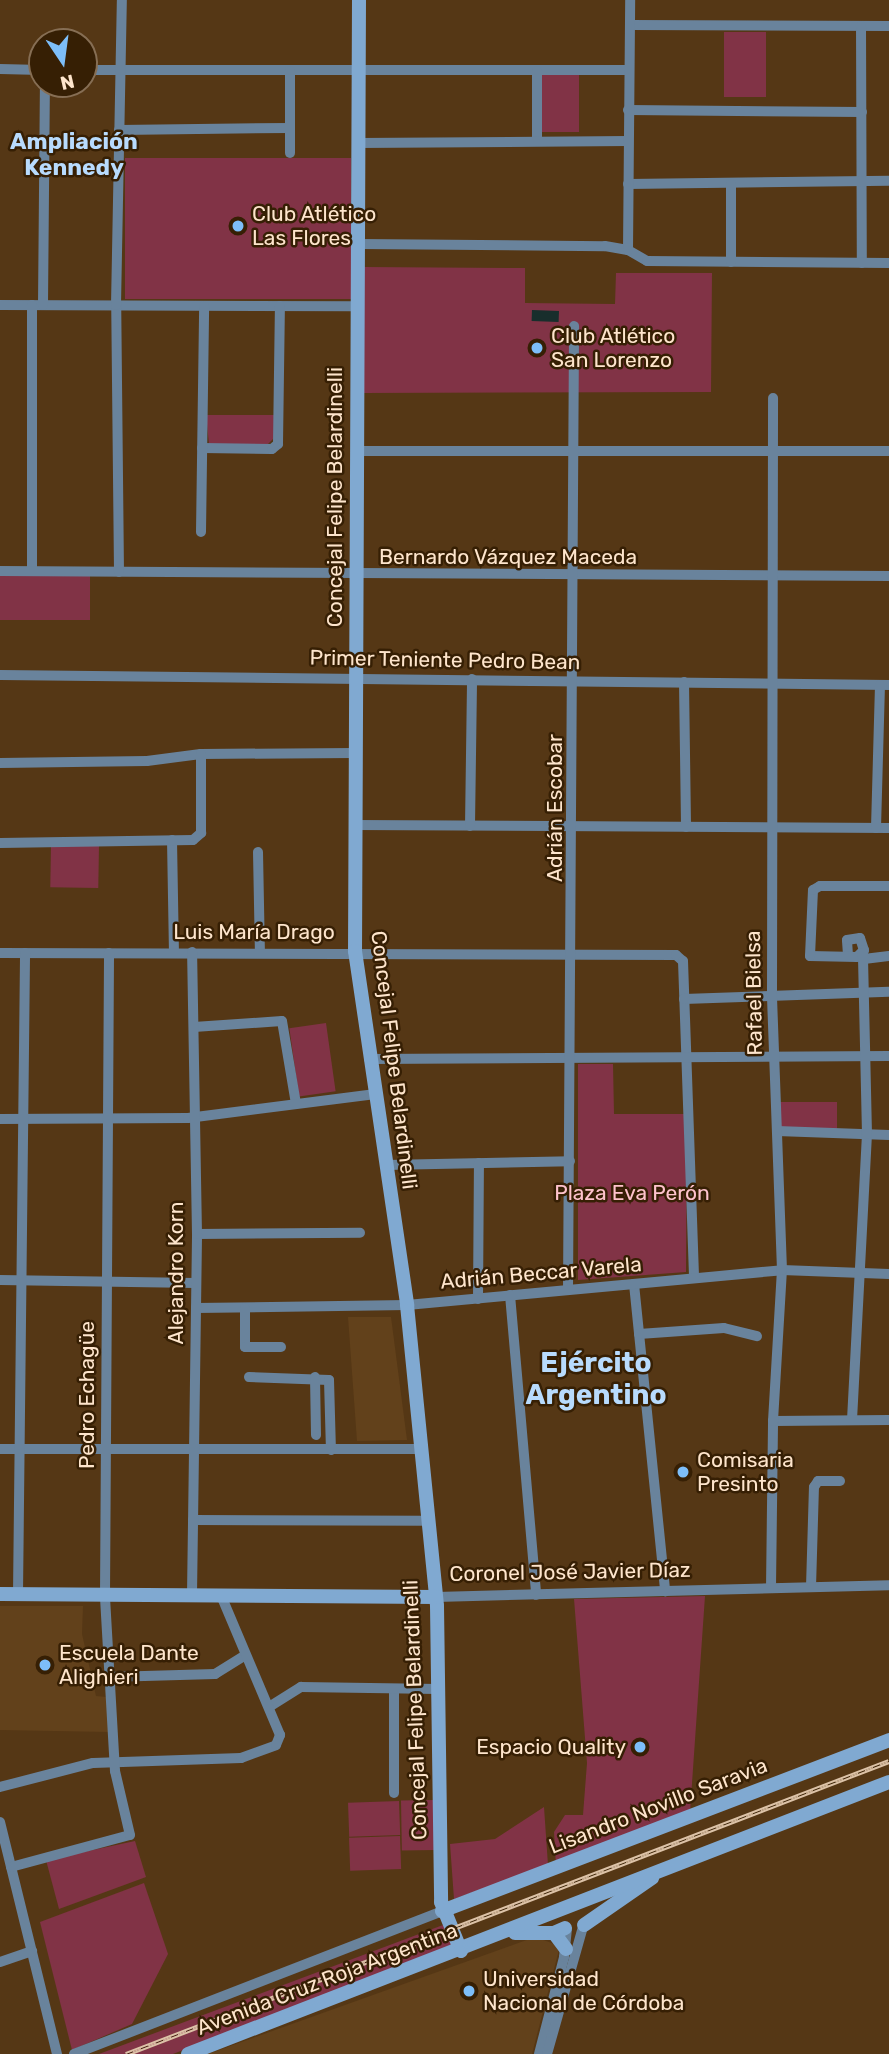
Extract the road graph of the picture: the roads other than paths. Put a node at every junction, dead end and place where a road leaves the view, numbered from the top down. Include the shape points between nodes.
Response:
1 (122, 0) edge
2 (359, 0) edge
3 (630, 0) edge
4 (630, 26) junction
5 (861, 26) junction
6 (889, 26) edge
7 (0, 69) edge
8 (118, 69) junction
9 (28, 70) edge
10 (98, 70) edge
11 (629, 70) junction
12 (290, 71) junction
13 (358, 71) junction
14 (537, 71) junction
15 (45, 98) edge
16 (628, 110) junction
17 (862, 112) junction
18 (290, 128) junction
19 (119, 130) junction
20 (537, 141) junction
21 (628, 141) junction
22 (358, 143) junction
23 (290, 153) dead end
24 (889, 181) edge
25 (862, 182) junction
26 (628, 184) junction
27 (731, 184) junction
28 (359, 244) junction
29 (628, 250) junction
30 (731, 262) junction
31 (862, 263) junction
32 (889, 263) edge
33 (44, 304) junction
34 (0, 305) edge
35 (32, 305) junction
36 (116, 305) junction
37 (204, 306) junction
38 (280, 306) junction
39 (358, 306) junction
40 (574, 326) dead end
41 (773, 398) dead end
42 (202, 448) junction
43 (889, 451) edge
44 (358, 452) junction
45 (574, 452) junction
46 (772, 452) junction
47 (201, 532) dead end
48 (0, 571) edge
49 (32, 571) junction
50 (119, 572) junction
51 (356, 576) junction
52 (575, 576) junction
53 (889, 576) edge
54 (772, 577) junction
55 (0, 675) edge
56 (355, 678) junction
57 (472, 679) junction
58 (575, 681) junction
59 (684, 682) junction
60 (772, 683) junction
61 (884, 685) edge
62 (354, 753) junction
63 (201, 754) junction
64 (0, 763) edge
65 (354, 825) junction
66 (470, 826) junction
67 (574, 826) junction
68 (686, 827) junction
69 (772, 827) junction
70 (876, 828) junction
71 (889, 828) edge
72 (172, 840) junction
73 (0, 843) edge
74 (258, 852) dead end
75 (889, 886) edge
76 (260, 951) junction
77 (355, 951) junction
78 (174, 952) junction
79 (192, 952) junction
80 (0, 953) edge
81 (25, 953) junction
82 (109, 953) junction
83 (573, 953) junction
84 (848, 955) junction
85 (863, 956) junction
86 (889, 956) edge
87 (889, 992) edge
88 (865, 993) junction
89 (772, 996) junction
90 (684, 999) junction
91 (194, 1027) junction
92 (889, 1056) edge
93 (868, 1057) junction
94 (369, 1059) junction
95 (686, 1060) junction
96 (773, 1060) junction
97 (572, 1061) junction
98 (375, 1094) junction
99 (296, 1104) junction
100 (196, 1118) junction
101 (0, 1119) edge
102 (23, 1119) junction
103 (108, 1119) junction
104 (777, 1131) junction
105 (867, 1135) junction
106 (889, 1135) edge
107 (570, 1161) junction
108 (479, 1163) junction
109 (386, 1165) junction
110 (360, 1233) dead end
111 (197, 1234) junction
112 (782, 1269) junction
113 (863, 1272) junction
114 (889, 1274) edge
115 (694, 1278) junction
116 (0, 1280) edge
117 (22, 1280) junction
118 (107, 1280) junction
119 (196, 1283) junction
120 (634, 1284) junction
121 (568, 1290) junction
122 (510, 1295) junction
123 (478, 1299) junction
124 (407, 1305) junction
125 (196, 1308) junction
126 (245, 1308) junction
127 (639, 1334) junction
128 (757, 1336) dead end
129 (281, 1346) dead end
130 (249, 1377) dead end
131 (315, 1377) junction
132 (852, 1420) junction
133 (889, 1420) edge
134 (773, 1422) junction
135 (316, 1435) dead end
136 (0, 1449) edge
137 (420, 1449) junction
138 (20, 1450) junction
139 (194, 1450) junction
140 (331, 1450) junction
141 (106, 1451) junction
142 (839, 1481) dead end
143 (193, 1520) junction
144 (427, 1521) junction
145 (889, 1585) edge
146 (811, 1587) junction
147 (771, 1588) junction
148 (665, 1591) junction
149 (0, 1594) edge
150 (18, 1594) junction
151 (105, 1595) junction
152 (192, 1595) junction
153 (221, 1595) junction
154 (536, 1595) junction
155 (436, 1597) junction
156 (246, 1655) junction
157 (109, 1677) junction
158 (394, 1689) junction
159 (438, 1689) junction
160 (269, 1707) junction
161 (889, 1740) edge
162 (114, 1761) junction
163 (889, 1782) edge
164 (0, 1787) edge
165 (394, 1793) dead end
166 (889, 1793) edge
167 (0, 1822) edge
168 (745, 1837) junction
169 (671, 1864) junction
170 (11, 1867) junction
171 (568, 1905) junction
172 (442, 1911) junction
173 (584, 1926) junction
174 (562, 1930) junction
175 (480, 1943) junction
176 (566, 1949) joint
177 (32, 1951) junction
178 (461, 1951) junction
179 (0, 1962) edge
180 (57, 2054) edge
181 (74, 2054) edge
182 (188, 2054) edge
183 (539, 2054) edge
184 (547, 2054) edge

1 - 8 street
2 - 13 main road, Concejal Felipe Belardinelli
3 - 4 street
4 - 5 street
4 - 11 street
5 - 6 street
5 - 17 street
7 - 9 street
8 - 10 street
8 - 12 street
8 - 19 street
11 - 14 street
11 - 16 street
12 - 13 street
12 - 18 street
13 - 14 street
13 - 22 main road, Concejal Felipe Belardinelli
14 - 20 street
15 - 33 street
16 - 17 street
16 - 21 street
17 - 25 street
18 - 19 street
18 - 23 street
19 - 36 street
20 - 21 street
20 - 22 street
21 - 26 street
22 - 28 main road, Concejal Felipe Belardinelli
24 - 25 street
25 - 27 street
25 - 31 street
26 - 27 street
26 - 29 street
27 - 30 street
28 - 29 street
28 - 39 main road, Concejal Felipe Belardinelli
29 - 30 street via 647,261
30 - 31 street
31 - 32 street
33 - 35 street
33 - 36 street
34 - 35 street
35 - 49 street
36 - 37 street
36 - 50 street
37 - 38 street
37 - 42 street
38 - 39 street
38 - 42 street via 276,447
39 - 44 main road, Concejal Felipe Belardinelli
40 - 45 street, Adrián Escobar
41 - 46 street, Rafael Bielsa
42 - 47 street
43 - 46 street
44 - 45 street
44 - 51 main road, Concejal Felipe Belardinelli
45 - 46 street
45 - 52 street, Adrián Escobar
46 - 54 street, Rafael Bielsa
48 - 49 street, Bernardo Vázquez Maceda
49 - 50 street, Bernardo Vázquez Maceda
50 - 51 street, Bernardo Vázquez Maceda
51 - 52 street, Bernardo Vázquez Maceda
51 - 56 main road, Concejal Felipe Belardinelli
52 - 54 street, Bernardo Vázquez Maceda
52 - 58 street, Adrián Escobar
53 - 54 street, Bernardo Vázquez Maceda
54 - 60 street, Rafael Bielsa
55 - 56 street, Primer Teniente Pedro Bean
56 - 57 street, Primer Teniente Pedro Bean
56 - 62 main road, Concejal Felipe Belardinelli
57 - 58 street, Primer Teniente Pedro Bean
57 - 66 street
58 - 59 street, Primer Teniente Pedro Bean
58 - 67 street, Adrián Escobar
59 - 60 street, Primer Teniente Pedro Bean
59 - 68 street
60 - 61 street, Primer Teniente Pedro Bean
60 - 69 street, Rafael Bielsa
61 - 70 street
62 - 63 street
62 - 65 main road, Concejal Felipe Belardinelli
63 - 64 street via 147,761
63 - 72 street via 201,833 193,839
65 - 66 street
65 - 77 main road, Concejal Felipe Belardinelli
66 - 67 street
67 - 68 street
67 - 83 street, Adrián Escobar
68 - 69 street
69 - 70 street
69 - 89 street, Rafael Bielsa
70 - 71 street
72 - 73 street
72 - 78 street
74 - 76 street
75 - 84 street via 820,886 813,890 810,956
76 - 77 street, Luis María Drago
76 - 79 street, Luis María Drago
77 - 83 street, Luis María Drago
77 - 94 main road, Concejal Felipe Belardinelli
78 - 79 street, Luis María Drago
78 - 82 street, Luis María Drago
79 - 91 street, Alejandro Korn
80 - 81 street, Luis María Drago
81 - 82 street, Luis María Drago
81 - 102 street
82 - 103 street, Pedro Echagüe
83 - 90 street, Luis María Drago via 676,954 683,961
83 - 97 street, Adrián Escobar
84 - 85 street
84 - 85 street via 844,946 853,937 864,943
85 - 86 street
85 - 88 street
87 - 88 street
88 - 89 street
88 - 93 street
89 - 90 street
89 - 96 street, Rafael Bielsa
90 - 95 street
91 - 99 street via 282,1021
91 - 100 street, Alejandro Korn
92 - 93 street
93 - 96 street
93 - 105 street
94 - 97 street
94 - 98 main road, Concejal Felipe Belardinelli
95 - 96 street
95 - 97 street
95 - 115 street
96 - 104 street, Rafael Bielsa
97 - 107 street, Adrián Escobar
98 - 99 street
98 - 109 main road, Concejal Felipe Belardinelli
99 - 100 street
100 - 103 street
100 - 111 street, Alejandro Korn
101 - 102 street
102 - 103 street
102 - 117 street
103 - 118 street, Pedro Echagüe
104 - 105 street
104 - 112 street, Rafael Bielsa
105 - 106 street
105 - 113 street
107 - 108 street
107 - 121 street, Adrián Escobar
108 - 109 street
108 - 123 street
109 - 124 main road, Concejal Felipe Belardinelli
110 - 111 street
111 - 119 street, Alejandro Korn
112 - 113 street, Adrián Beccar Varela
112 - 115 street, Adrián Beccar Varela
112 - 134 street, Rafael Bielsa
113 - 114 street, Adrián Beccar Varela
113 - 132 street
115 - 120 street, Adrián Beccar Varela
116 - 117 street
117 - 118 street
117 - 138 street
118 - 119 street
118 - 141 street, Pedro Echagüe
119 - 125 street, Alejandro Korn
120 - 121 street, Adrián Beccar Varela
120 - 127 street
121 - 122 street, Adrián Beccar Varela
122 - 123 street, Adrián Beccar Varela
122 - 154 street
123 - 124 street, Adrián Beccar Varela
124 - 126 street, Adrián Beccar Varela
124 - 137 main road, Concejal Felipe Belardinelli
125 - 126 street, Adrián Beccar Varela
125 - 139 street, Alejandro Korn
126 - 129 street via 244,1347
127 - 128 street via 724,1328
127 - 148 street
130 - 131 street
131 - 135 street
131 - 140 street via 329,1380
132 - 133 street
132 - 134 street
134 - 147 street, Rafael Bielsa
136 - 138 street
137 - 140 street
137 - 144 main road, Concejal Felipe Belardinelli
138 - 141 street
138 - 150 street
139 - 140 street
139 - 141 street
139 - 143 street, Alejandro Korn
141 - 151 street, Pedro Echagüe
142 - 146 street via 818,1481 814,1487
143 - 144 street
143 - 152 street, Alejandro Korn
144 - 155 main road, Concejal Felipe Belardinelli
145 - 146 street, Coronel José Javier Díaz
146 - 147 street, Coronel José Javier Díaz
147 - 148 street, Coronel José Javier Díaz
148 - 154 street, Coronel José Javier Díaz
149 - 150 main road, Coronel José Javier Díaz
150 - 151 main road, Coronel José Javier Díaz
151 - 152 main road, Coronel José Javier Díaz
151 - 157 street, Pedro Echagüe
152 - 153 main road, Coronel José Javier Díaz
153 - 155 main road, Coronel José Javier Díaz
153 - 156 street
154 - 155 street, Coronel José Javier Díaz
155 - 159 main road, Concejal Felipe Belardinelli
156 - 157 street via 215,1674
156 - 160 street
157 - 162 street, Pedro Echagüe
158 - 159 street
158 - 160 street via 301,1687
158 - 165 street
159 - 172 main road, Concejal Felipe Belardinelli
160 - 162 street via 280,1739 249,1758
161 - 172 main road, Lisandro Novillo Saravia
162 - 164 street
162 - 170 street, Pedro Echagüe via 130,1835
163 - 168 main road, Avenida Cruz Roja Argentina
166 - 168 main road
167 - 170 street
168 - 169 main road, Avenida Cruz Roja Argentina
169 - 171 main road, Avenida Cruz Roja Argentina
169 - 173 main road, Avenida Cruz Roja Argentina
170 - 177 street
171 - 173 main road via 586,1912
171 - 174 main road via 560,1916
171 - 175 main road, Avenida Cruz Roja Argentina
172 - 178 main road, Concejal Felipe Belardinelli
172 - 181 street
173 - 174 main road, Avenida Cruz Roja Argentina
173 - 184 street
174 - 175 main road, Avenida Cruz Roja Argentina via 521,1932
174 - 176 main road
175 - 178 main road, Avenida Cruz Roja Argentina
176 - 183 street
177 - 179 street
177 - 180 street
178 - 182 main road, Avenida Cruz Roja Argentina

